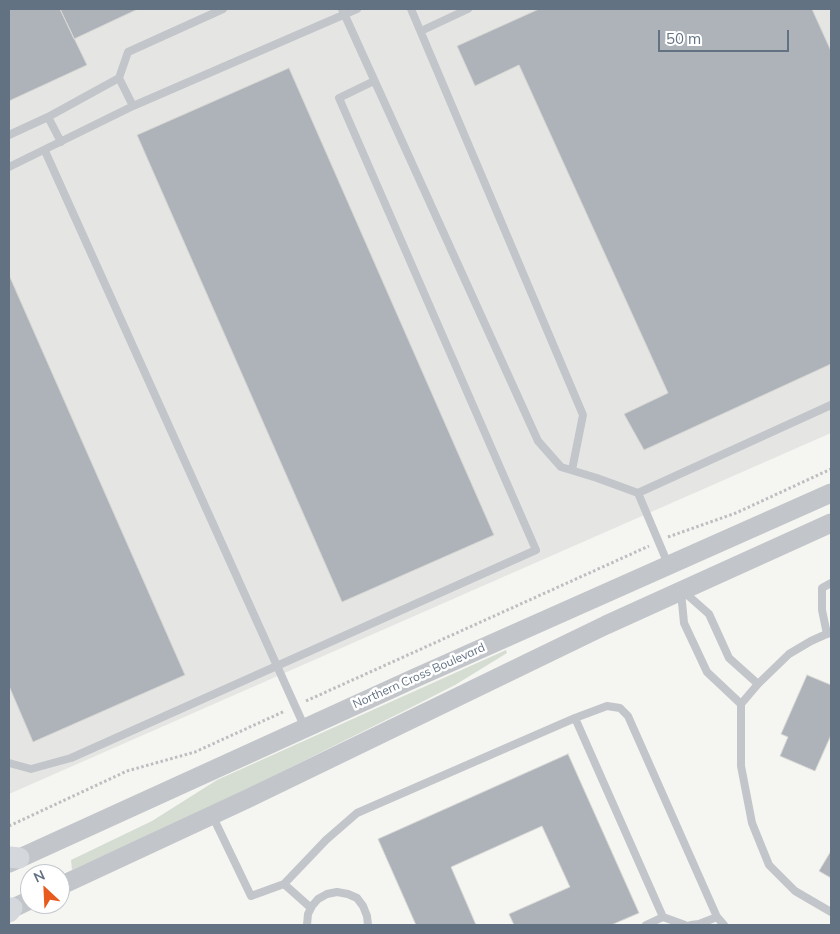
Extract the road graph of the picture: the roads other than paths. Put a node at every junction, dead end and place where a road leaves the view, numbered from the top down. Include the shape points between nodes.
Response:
1 (223, 9) edge
2 (357, 9) edge
3 (411, 9) edge
4 (468, 9) edge
5 (343, 12) edge
6 (420, 31) junction
7 (119, 78) junction
8 (374, 81) junction
9 (132, 106) junction
10 (48, 116) junction
11 (9, 135) edge
12 (60, 142) junction
13 (44, 151) junction
14 (9, 167) edge
15 (831, 405) edge
16 (572, 470) junction
17 (638, 493) junction
18 (831, 493) edge
19 (831, 523) edge
20 (669, 565) junction
21 (831, 584) edge
22 (681, 590) junction
23 (829, 633) edge
24 (277, 666) junction
25 (758, 684) junction
26 (741, 704) junction
27 (575, 718) junction
28 (305, 728) junction
29 (9, 763) edge
30 (212, 815) junction
31 (12, 859) edge
32 (70, 881) edge
33 (284, 884) junction
34 (311, 908) junction
35 (831, 912) edge
36 (663, 917) junction
37 (717, 917) junction
38 (307, 925) edge
39 (368, 925) edge
40 (646, 925) edge
41 (685, 925) edge
42 (691, 925) edge
43 (724, 925) edge

1 - 7 lane via 128,52
2 - 5 lane
3 - 6 lane
4 - 6 lane
5 - 8 lane
5 - 9 lane
6 - 16 lane via 583,415
7 - 9 lane
7 - 10 lane
8 - 16 lane via 538,441 561,466
8 - 24 lane via 339,98 536,550
9 - 12 lane
10 - 11 lane
10 - 12 lane
12 - 13 lane
13 - 14 lane
13 - 24 lane
15 - 17 lane
16 - 17 lane
17 - 20 lane
18 - 20 street, Northern Cross Boulevard
19 - 22 street
20 - 22 street
20 - 28 street, Northern Cross Boulevard
21 - 23 lane via 822,588 822,610
22 - 25 lane via 709,614 729,658
22 - 26 lane via 684,623 707,672
22 - 30 street
23 - 25 lane via 789,654
24 - 28 lane
24 - 29 lane via 71,758 30,769
25 - 26 lane
26 - 35 lane via 741,766 752,823 769,865 795,891
27 - 33 lane via 357,813
27 - 36 lane
27 - 37 lane via 607,706 620,708 628,716
28 - 31 street, Northern Cross Boulevard
30 - 32 street
30 - 33 lane via 251,896
33 - 34 lane
34 - 38 lane
34 - 39 lane via 327,894 348,894 364,906
36 - 40 lane
36 - 41 lane
37 - 42 lane
37 - 43 lane

